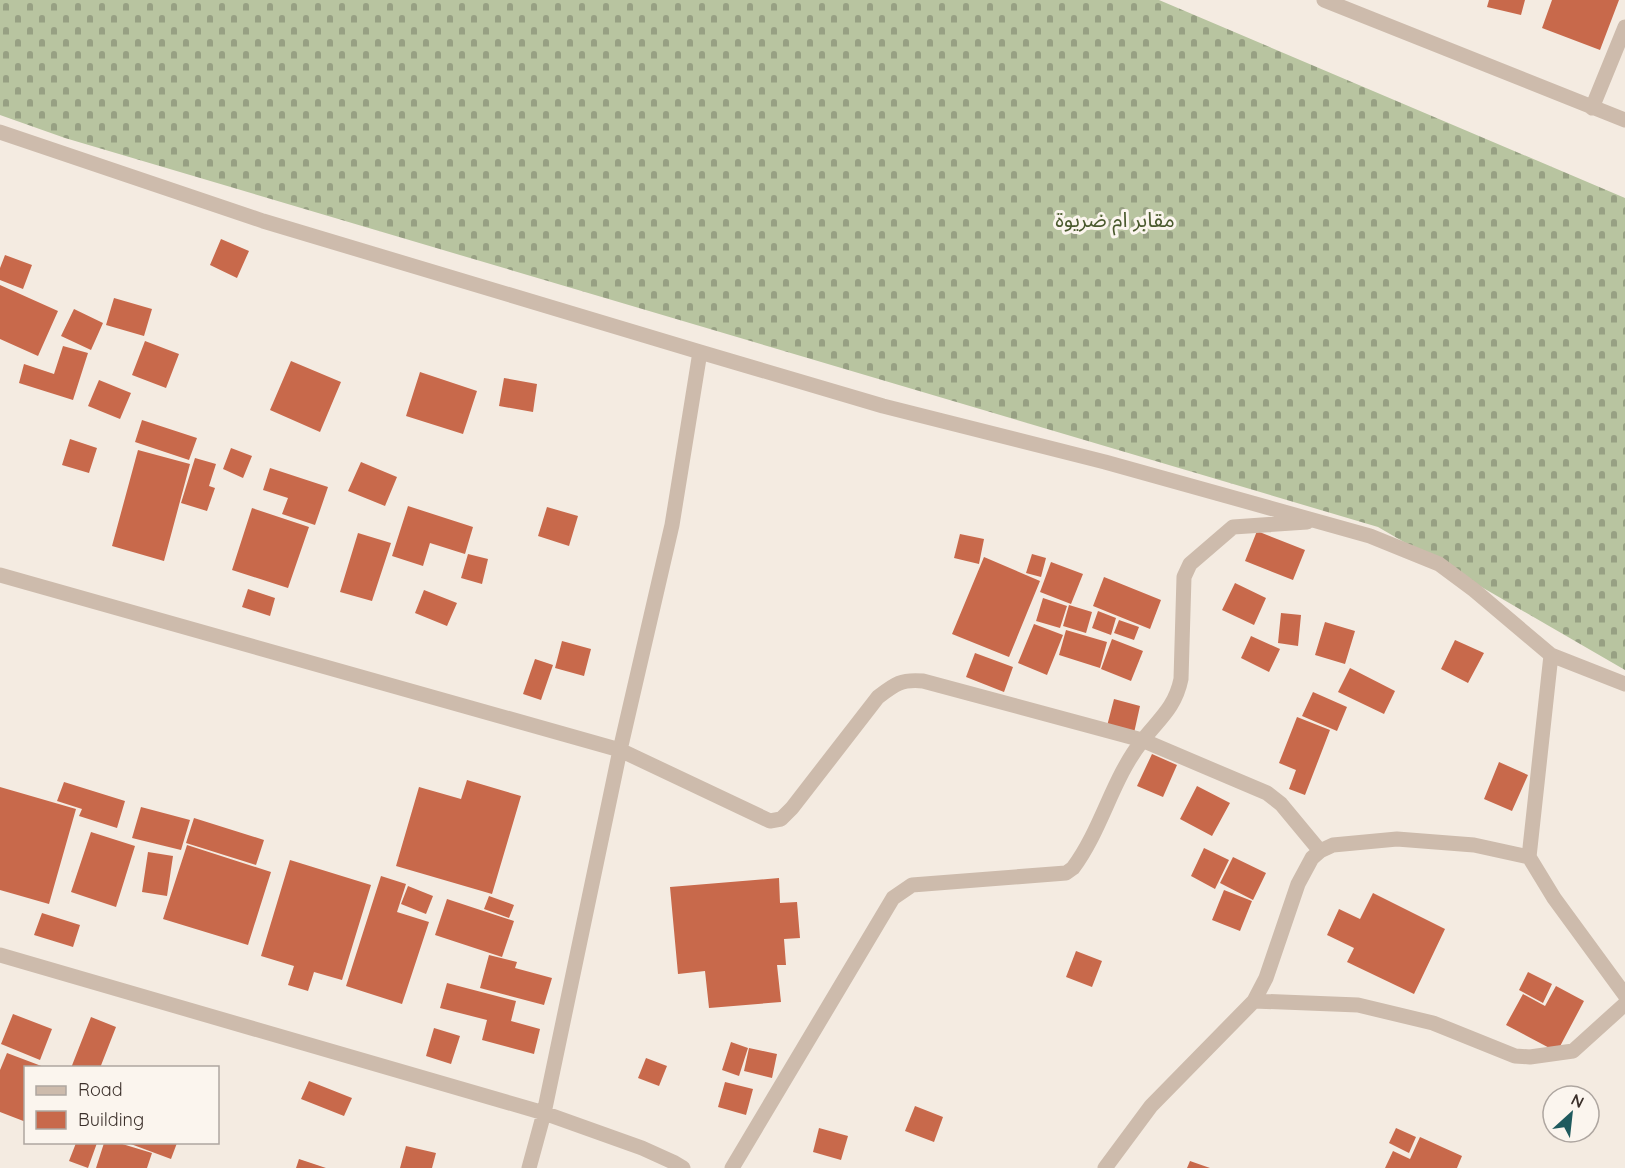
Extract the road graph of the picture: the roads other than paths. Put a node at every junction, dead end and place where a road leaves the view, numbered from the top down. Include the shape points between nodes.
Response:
1 (1324, 0) edge
2 (1361, 7) edge
3 (1625, 27) edge
4 (1592, 108) junction
5 (1625, 120) edge
6 (0, 132) edge
7 (700, 352) junction
8 (1319, 522) junction
9 (0, 575) edge
10 (1551, 655) junction
11 (1625, 684) edge
12 (1142, 740) junction
13 (620, 750) junction
14 (1320, 851) junction
15 (1528, 857) junction
16 (0, 955) edge
17 (1625, 995) edge
18 (1254, 1001) junction
19 (1625, 1004) edge
20 (544, 1113) junction
21 (529, 1168) edge
22 (682, 1168) edge
23 (732, 1168) edge
24 (1105, 1168) edge

1 - 2 street
2 - 4 street
3 - 4 street
4 - 5 street
6 - 7 street via 263,221
7 - 8 street via 883,406 1106,462
7 - 13 street via 672,525
8 - 10 street via 1370,536 1439,564
8 - 12 street via 1233,527 1190,564 1184,578 1178,695
9 - 13 street
10 - 11 street
10 - 15 street
12 - 13 street via 923,681 906,680 878,697 792,808 781,819 770,821
12 - 14 street via 1267,793
12 - 23 street via 1079,861 1066,873 912,885 893,898
13 - 20 street
14 - 15 street via 1333,845 1397,839 1474,845
14 - 18 street via 1298,884 1266,978
15 - 17 street
16 - 20 street
18 - 19 street via 1358,1005 1415,1017 1515,1056 1530,1057 1573,1051
18 - 24 street via 1151,1106
20 - 21 street
20 - 22 street via 642,1148

